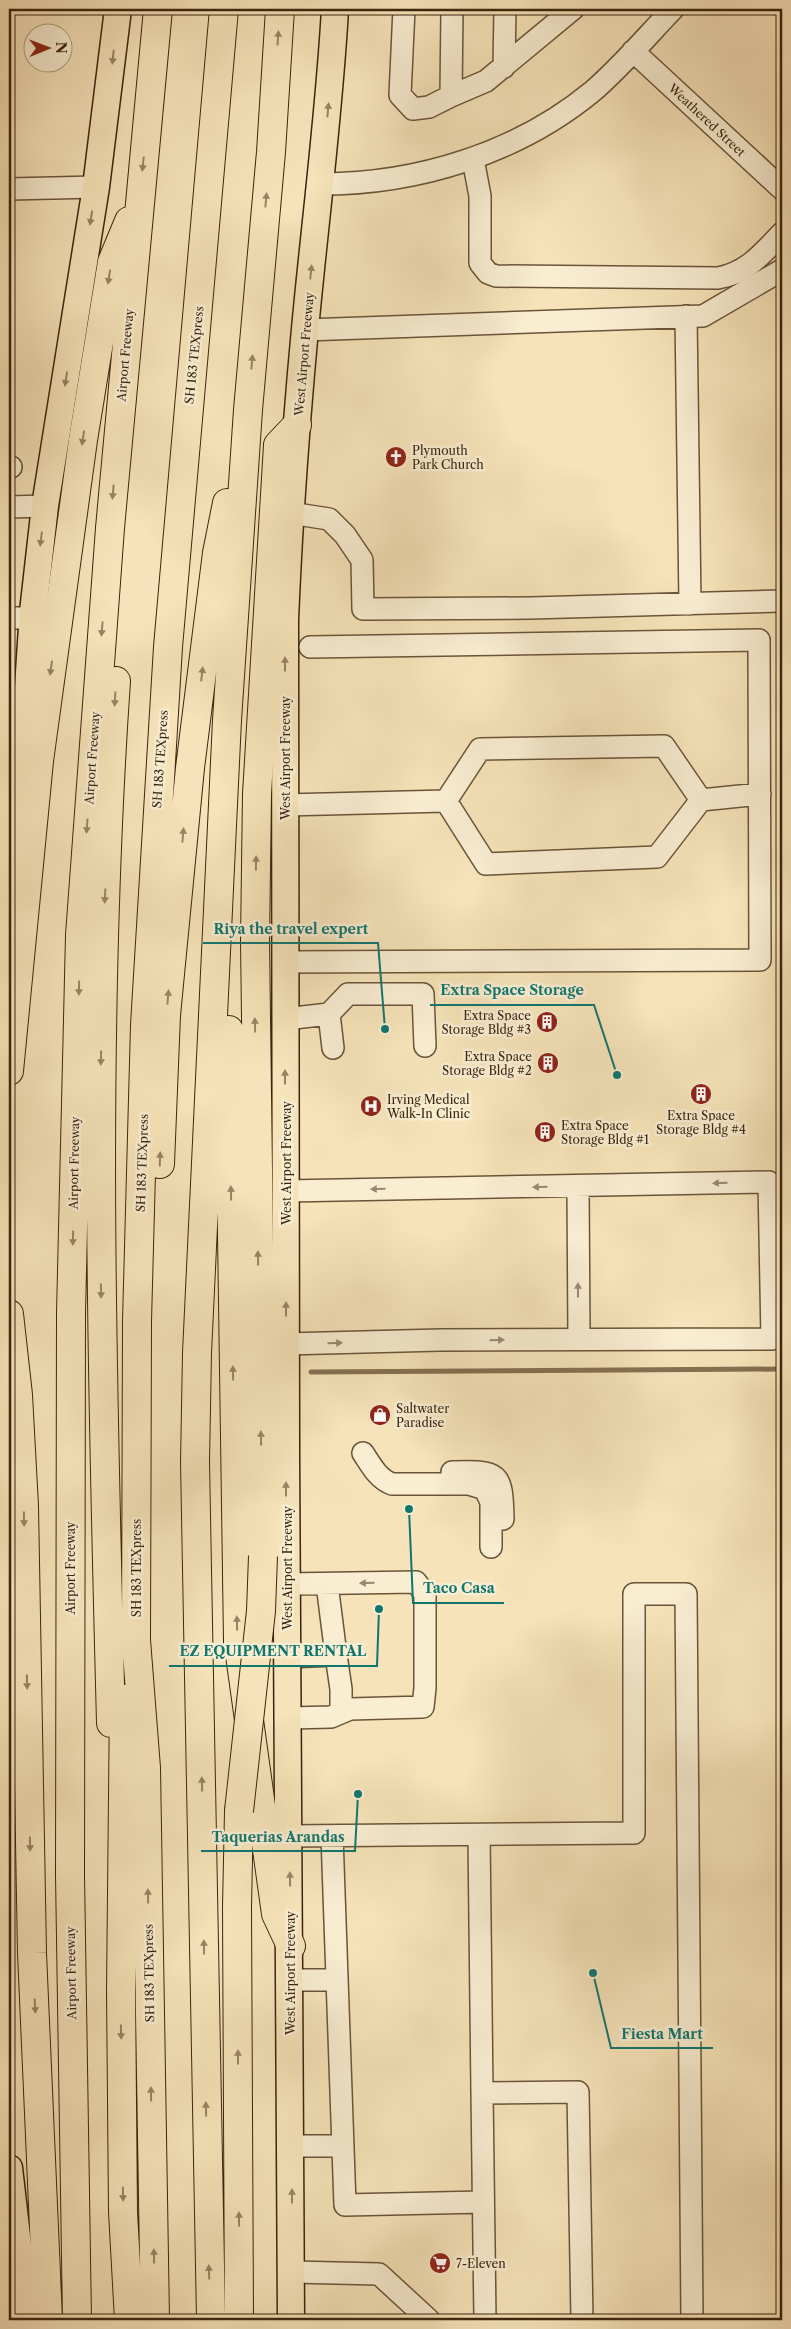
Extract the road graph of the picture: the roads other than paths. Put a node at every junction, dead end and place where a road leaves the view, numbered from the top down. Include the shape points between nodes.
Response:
1 (118, 9) edge
2 (158, 9) edge
3 (208, 9) edge
4 (224, 9) edge
5 (280, 9) edge
6 (334, 9) edge
7 (404, 9) edge
8 (452, 9) edge
9 (505, 9) edge
10 (573, 9) edge
11 (673, 9) edge
12 (632, 51) junction
13 (504, 67) junction
14 (451, 96) junction
15 (473, 159) junction
16 (321, 184) junction
17 (96, 187) junction
18 (9, 189) edge
19 (782, 189) edge
20 (139, 200) junction
21 (782, 233) edge
22 (782, 270) edge
23 (686, 316) junction
24 (305, 330) junction
25 (248, 410) junction
26 (297, 425) junction
27 (45, 506) junction
28 (9, 507) edge
29 (290, 514) junction
30 (110, 528) junction
31 (782, 601) edge
32 (690, 604) junction
33 (20, 618) edge
34 (310, 647) dead end
35 (760, 794) junction
36 (446, 800) junction
37 (701, 800) junction
38 (285, 805) junction
39 (218, 923) junction
40 (285, 962) junction
41 (330, 1014) junction
42 (285, 1019) junction
43 (424, 1046) dead end
44 (333, 1048) dead end
45 (9, 1065) edge
46 (9, 1071) edge
47 (578, 1187) junction
48 (286, 1191) junction
49 (9, 1314) edge
50 (579, 1339) junction
51 (286, 1344) junction
52 (363, 1452) dead end
53 (497, 1547) dead end
54 (287, 1584) junction
55 (327, 1584) junction
56 (336, 1655) junction
57 (288, 1657) junction
58 (341, 1712) junction
59 (289, 1718) junction
60 (146, 1768) junction
61 (478, 1835) junction
62 (290, 1836) junction
63 (332, 1836) junction
64 (291, 1946) junction
65 (290, 1980) junction
66 (337, 1980) junction
67 (121, 1991) junction
68 (482, 2093) junction
69 (292, 2146) junction
70 (343, 2146) junction
71 (9, 2168) edge
72 (483, 2202) junction
73 (292, 2272) junction
74 (142, 2313) edge
75 (77, 2314) edge
76 (48, 2315) edge
77 (293, 2318) edge
78 (22, 2320) edge
79 (210, 2320) edge
80 (239, 2320) edge
81 (429, 2320) edge
82 (485, 2320) edge
83 (582, 2320) edge
84 (692, 2320) edge

1 -> 17 main road
2 -> 20 highway, Airport Freeway
3 - 67 highway, SH 183 TEXpress via 197,163 176,354 149,676 133,947 122,1278 124,1777
4 - 60 highway, SH 183 TEXpress via 168,647 145,1024 137,1322 136,1640
25 -> 5 highway
16 -> 6 main road, West Airport Freeway
7 - 14 street via 400,95 413,109 420,110
8 - 14 street
9 - 13 street
10 - 13 street
11 - 12 street
12 - 15 street via 593,90 560,115 532,132
12 - 19 street, Weathered Street
13 - 14 street via 486,82
15 - 16 street via 454,166 381,180
15 - 21 street via 480,196 480,263 488,273 496,276 718,278 752,264
24 -> 16 main road, West Airport Freeway
17 - 18 street
17 -> 27 main road
20 -> 30 highway, Airport Freeway
20 -> 46 highway via 112,262 83,440 39,761
22 - 23 street via 703,316
23 - 24 street
23 - 32 street
24 - 26 main road, West Airport Freeway
25 - 39 highway via 227,720
60 -> 25 highway via 154,1318 166,1014 190,768 217,553
26 - 29 main road, West Airport Freeway
80 -> 26 highway, bridge via 239,1811 261,1611 263,1556 254,940 257,794 278,445
27 - 28 street
27 -> 33 main road
29 - 32 street via 329,520 346,535 362,560 363,609
38 -> 29 main road, West Airport Freeway via 285,620
30 -> 67 highway via 121,610 105,909 100,1238 112,1778
30 -> 75 highway, Airport Freeway via 80,935 71,1313 70,1875
31 - 32 street
33 - 45 main road via 20,803
34 - 35 street via 759,640
35 - 37 street
35 - 40 street via 760,960
36 - 37 street via 480,749 664,746
36 - 37 street via 486,864 657,857
36 - 38 street
38 - 40 main road, West Airport Freeway
64 -> 39 highway via 276,1914 238,1641 229,967
79 -> 39 highway via 195,1462 197,1353
40 - 42 main road, West Airport Freeway
41 - 42 street
41 - 43 street via 348,994 423,994
41 - 44 street
48 -> 42 main road, West Airport Freeway
47 -> 48 street
50 -> 47 street
50 -> 47 street via 772,1339 769,1182
51 -> 48 main road, West Airport Freeway
49 -> 76 highway via 18,1395 24,1506 32,1953
51 -> 50 street
54 -> 51 main road, West Airport Freeway
52 - 53 street via 374,1470 393,1473 478,1471 498,1478 502,1487
54 - 55 street
54 - 57 main road, West Airport Freeway
55 - 56 street
58 -> 55 street via 378,1706 423,1707 426,1688 425,1594 416,1582
56 - 57 street
56 - 58 street
57 - 59 main road, West Airport Freeway
58 - 59 street via 331,1717
59 - 62 main road, West Airport Freeway
74 -> 60 highway, SH 183 TEXpress
61 - 63 street
61 - 68 street
61 - 84 street via 634,1834 634,1594 686,1594
62 - 63 street
64 -> 62 main road, West Airport Freeway
63 - 66 street
64 - 65 main road, West Airport Freeway
65 - 66 street
65 - 69 main road, West Airport Freeway
66 - 70 street
67 -> 74 highway, SH 183 TEXpress via 123,2212
68 - 72 street
68 - 83 street via 578,2092
69 - 70 street
73 -> 69 main road, West Airport Freeway
70 - 72 street via 345,2205
71 - 78 main road via 19,2254
72 - 82 street
73 - 77 main road, West Airport Freeway
73 - 81 street via 379,2274

